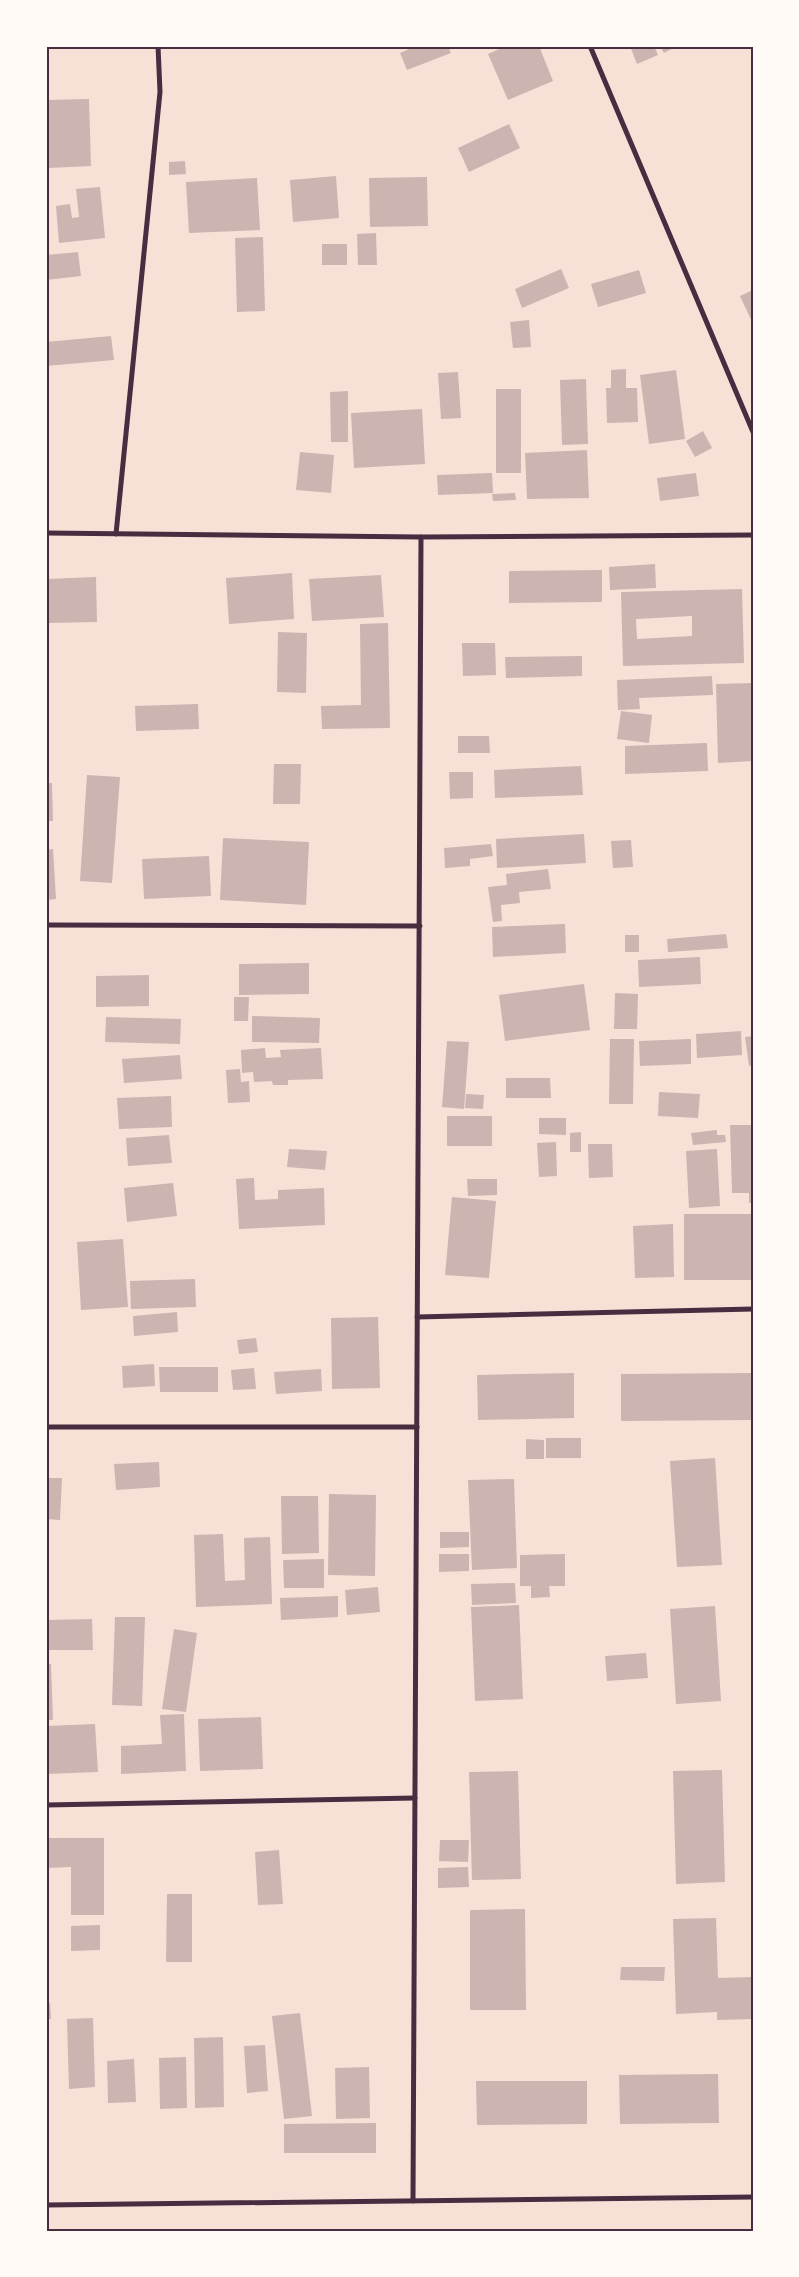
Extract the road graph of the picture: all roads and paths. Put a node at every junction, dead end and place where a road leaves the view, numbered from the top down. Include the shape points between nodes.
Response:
1 (158, 46) edge
2 (590, 46) edge
3 (753, 432) edge
4 (46, 533) edge
5 (116, 534) junction
6 (753, 535) edge
7 (421, 537) junction
8 (46, 925) edge
9 (420, 926) junction
10 (753, 1309) edge
11 (417, 1317) junction
12 (46, 1427) edge
13 (417, 1427) junction
14 (415, 1798) junction
15 (46, 1805) edge
16 (753, 2196) edge
17 (413, 2201) junction
18 (46, 2206) edge

1 - 5 street via 160,92
2 - 3 street
4 - 5 street
5 - 7 street
6 - 7 street
7 - 9 street
8 - 9 street
9 - 11 street
10 - 11 street
11 - 13 street
12 - 13 street
13 - 14 street
14 - 15 street
14 - 17 street
16 - 17 street
17 - 18 street

